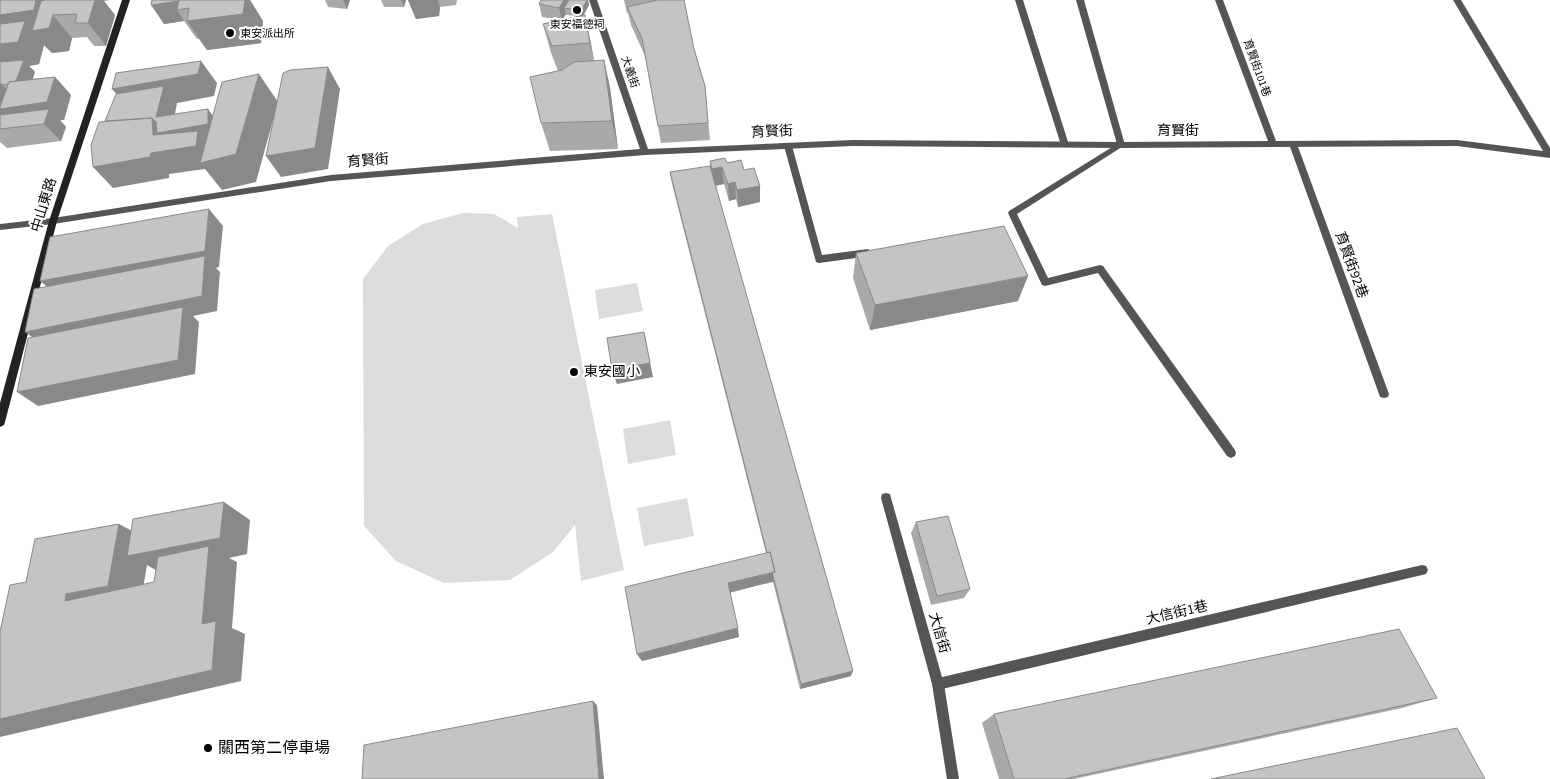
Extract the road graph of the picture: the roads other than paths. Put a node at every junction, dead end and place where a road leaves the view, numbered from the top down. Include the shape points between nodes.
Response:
1 (126, 0) edge
2 (594, 0) edge
3 (1019, 0) edge
4 (1080, 0) edge
5 (1219, 0) edge
6 (1458, 0) edge
7 (1273, 144) junction
8 (1292, 144) junction
9 (1065, 145) junction
10 (788, 146) junction
11 (1121, 146) junction
12 (645, 152) junction
13 (1550, 155) edge
14 (53, 221) junction
15 (0, 227) edge
16 (876, 252) edge
17 (1384, 394) dead end
18 (0, 422) edge
19 (1231, 453) dead end
20 (886, 498) dead end
21 (1422, 570) dead end
22 (938, 684) junction
23 (953, 779) edge

1 - 14 street, 中山東路
2 - 12 street, 大義街
3 - 9 street
4 - 11 street
5 - 7 street, 育賢街101巷
6 - 13 street
7 - 8 street, 育賢街
7 - 11 street, 育賢街
8 - 13 street, 育賢街 via 1457,143
8 - 17 street, 育賢街92巷
9 - 10 street, 育賢街 via 852,142
9 - 11 street, 育賢街
10 - 12 street, 育賢街
10 - 16 street via 819,259
11 - 19 street via 1012,213 1045,282 1100,269
12 - 14 street, 育賢街 via 331,178
14 - 15 street, 育賢街
14 - 18 street, 中山東路
20 - 22 street, 大信街
21 - 22 street, 大信街1巷
22 - 23 street, 大信街

